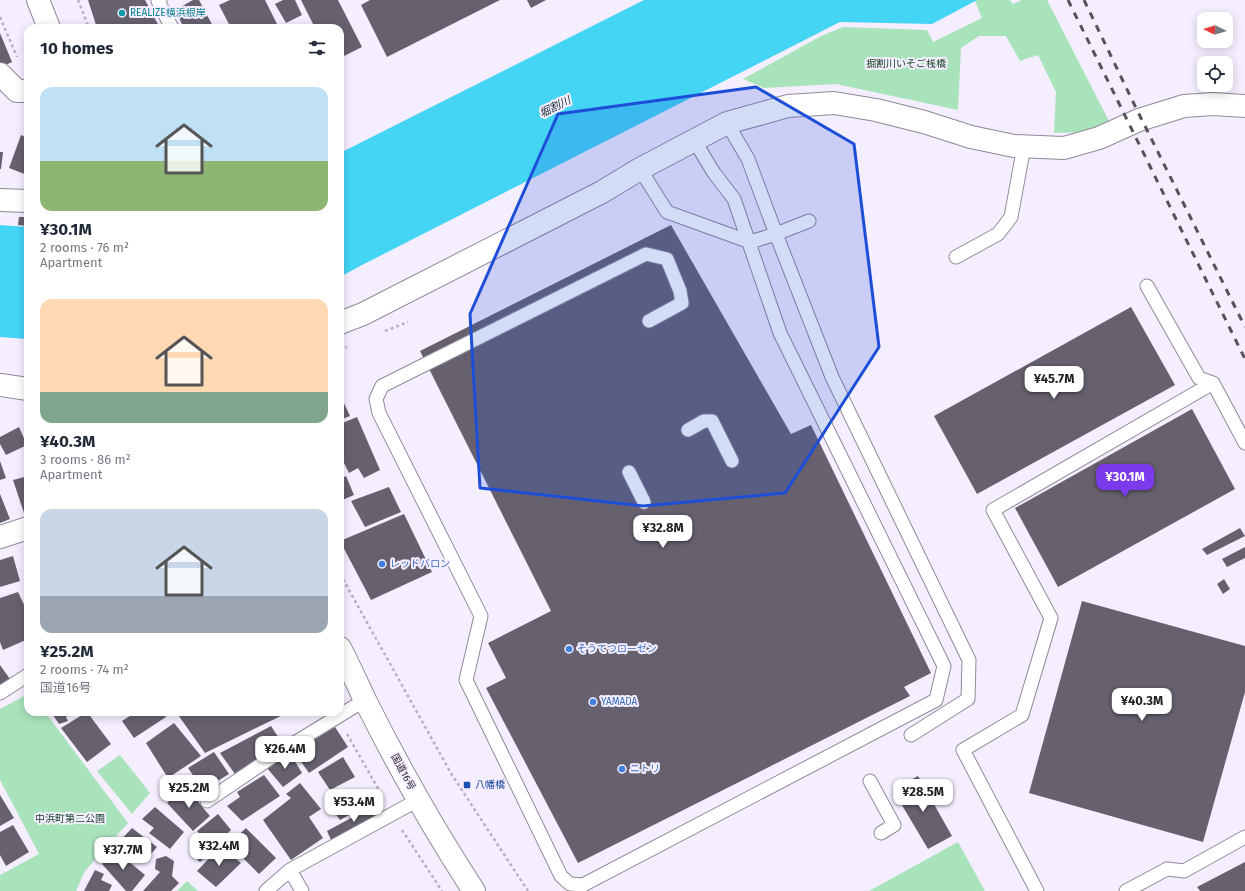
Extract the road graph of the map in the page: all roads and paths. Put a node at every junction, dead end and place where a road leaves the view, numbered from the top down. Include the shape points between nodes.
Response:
1 (38, 0) edge
2 (78, 0) edge
3 (160, 0) edge
4 (0, 17) edge
5 (47, 24) edge
6 (87, 24) edge
7 (170, 24) edge
8 (18, 60) dead end
9 (0, 74) edge
10 (24, 91) edge
11 (1245, 106) edge
12 (727, 123) junction
13 (694, 140) junction
14 (1024, 146) junction
15 (640, 169) junction
16 (0, 200) edge
17 (24, 201) edge
18 (809, 221) dead end
19 (776, 234) junction
20 (750, 242) junction
21 (956, 257) dead end
22 (1147, 286) dead end
23 (344, 321) edge
24 (649, 321) dead end
25 (24, 373) edge
26 (0, 376) edge
27 (1214, 383) junction
28 (0, 385) edge
29 (24, 388) edge
30 (688, 430) dead end
31 (1245, 443) edge
32 (732, 461) dead end
33 (629, 472) dead end
34 (644, 502) dead end
35 (24, 529) edge
36 (0, 537) edge
37 (344, 581) edge
38 (344, 656) edge
39 (24, 678) edge
40 (0, 693) edge
41 (366, 700) junction
42 (344, 713) edge
43 (338, 717) joint
44 (911, 735) dead end
45 (870, 781) dead end
46 (418, 800) junction
47 (207, 801) dead end
48 (386, 802) dead end
49 (400, 826) dead end
50 (881, 833) dead end
51 (1245, 837) edge
52 (290, 870) junction
53 (266, 891) edge
54 (302, 891) edge
55 (442, 891) edge
56 (474, 891) edge
57 (528, 891) edge
58 (1037, 891) edge
59 (1126, 891) edge

1 - 5 main road
2 - 6 path
3 - 7 lane via 158,1
4 - 8 path
9 - 10 main road via 17,91
11 - 14 main road via 1184,106 1139,120 1099,138 1064,148
12 - 13 main road
12 - 14 main road via 788,106 834,102 924,122 971,137
12 - 19 lane via 748,159
13 - 15 main road
13 - 20 lane via 734,199
14 - 21 lane via 1011,217 998,234
15 - 20 lane via 667,212
15 - 23 main road via 512,239
16 - 17 main road
18 - 19 lane
19 - 20 lane
19 - 44 lane via 832,377 969,660 968,699
20 - 24 lane via 780,334 944,666 936,700 583,885 570,884 561,876 466,680 481,616 379,413 376,399 382,386 646,254 667,259 682,303
22 - 27 lane via 1199,378
25 - 26 main road
27 - 31 lane
27 - 58 lane via 993,510 1051,618 1022,715 963,750
28 - 29 main road
30 - 32 lane via 704,421 712,421
33 - 34 lane
35 - 36 main road
37 - 57 path via 452,775
38 - 41 main road, 国道16号
39 - 40 lane
41 - 42 lane
41 - 46 main road, 国道16号
43 - 47 lane via 275,755
43 - 48 path
45 - 50 lane via 894,825
46 - 52 lane
46 - 56 main road, 国道16号
49 - 55 path
51 - 59 lane via 1184,870 1167,869
52 - 53 lane
52 - 54 lane

